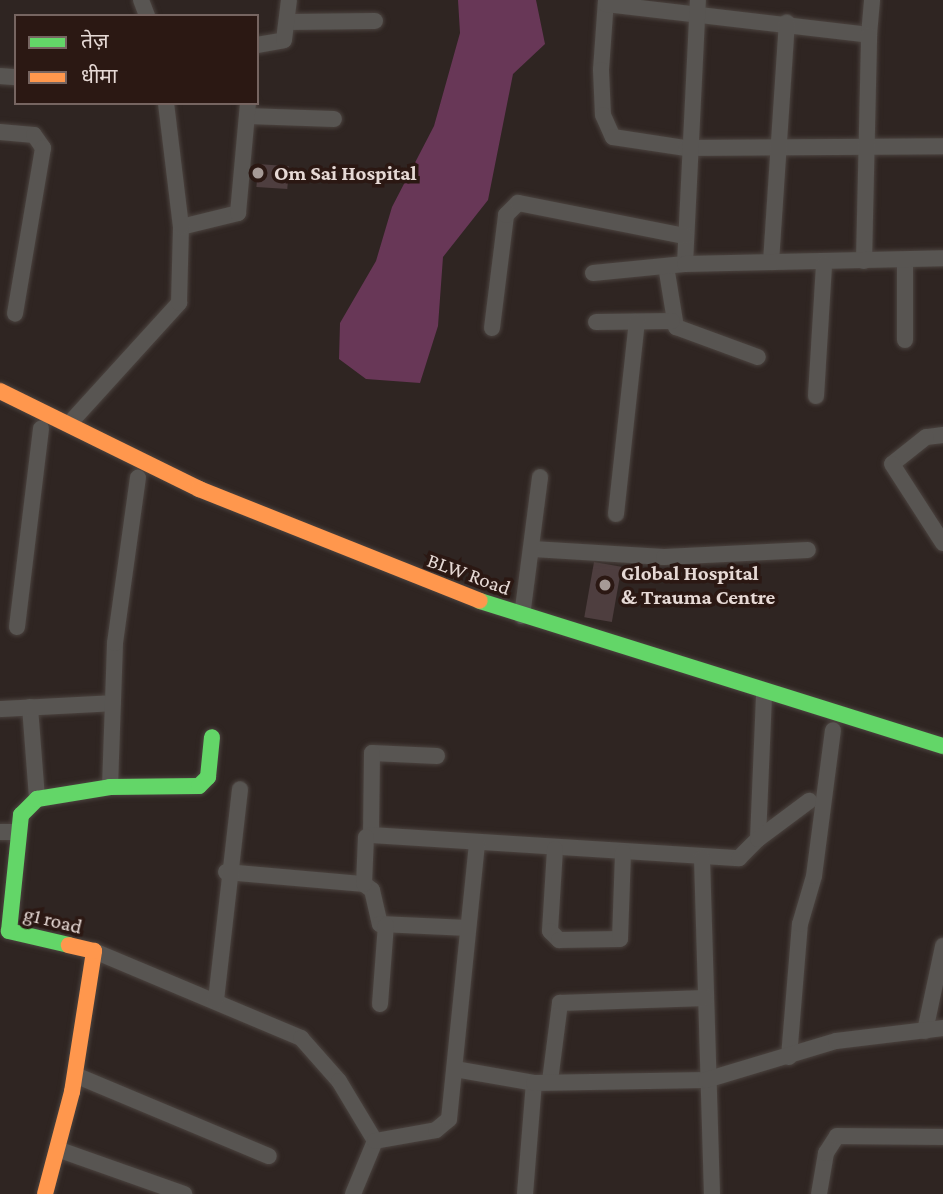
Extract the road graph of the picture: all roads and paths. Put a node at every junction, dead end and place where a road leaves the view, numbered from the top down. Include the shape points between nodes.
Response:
1 (289, 0) edge
2 (872, 0) edge
3 (606, 2) edge
4 (697, 7) edge
5 (375, 21) dead end
6 (288, 22) junction
7 (787, 23) junction
8 (869, 35) junction
9 (259, 45) edge
10 (166, 105) edge
11 (247, 110) edge
12 (334, 119) dead end
13 (0, 132) edge
14 (867, 142) junction
15 (943, 145) edge
16 (687, 148) junction
17 (779, 149) junction
18 (181, 227) junction
19 (685, 236) junction
20 (943, 258) edge
21 (905, 260) junction
22 (864, 261) junction
23 (771, 262) junction
24 (685, 264) junction
25 (824, 264) junction
26 (666, 265) junction
27 (593, 273) dead end
28 (15, 314) dead end
29 (672, 321) junction
30 (637, 322) junction
31 (596, 323) dead end
32 (492, 328) dead end
33 (905, 340) dead end
34 (758, 357) dead end
35 (0, 391) edge
36 (816, 396) dead end
37 (10, 407) edge
38 (69, 424) junction
39 (41, 428) junction
40 (943, 435) edge
41 (124, 463) junction
42 (540, 477) dead end
43 (138, 478) junction
44 (616, 514) dead end
45 (943, 543) edge
46 (533, 549) junction
47 (808, 550) dead end
48 (522, 616) junction
49 (17, 627) dead end
50 (607, 661) dead end
51 (698, 689) dead end
52 (763, 701) junction
53 (113, 703) junction
54 (30, 707) junction
55 (0, 709) edge
56 (834, 730) junction
57 (212, 737) dead end
58 (943, 746) edge
59 (437, 756) dead end
60 (943, 763) edge
61 (110, 788) junction
62 (240, 789) dead end
63 (37, 799) junction
64 (809, 801) dead end
65 (17, 831) junction
66 (0, 832) edge
67 (366, 837) dead end
68 (758, 839) junction
69 (477, 845) junction
70 (555, 849) junction
71 (623, 852) junction
72 (702, 858) junction
73 (226, 872) junction
74 (364, 884) junction
75 (386, 925) junction
76 (468, 928) junction
77 (4, 931) edge
78 (943, 946) edge
79 (94, 951) junction
80 (705, 998) junction
81 (216, 1000) junction
82 (380, 1004) dead end
83 (943, 1028) edge
84 (925, 1031) junction
85 (789, 1057) junction
86 (455, 1069) junction
87 (75, 1075) junction
88 (706, 1080) junction
89 (542, 1082) junction
90 (943, 1137) edge
91 (375, 1141) junction
92 (57, 1149) junction
93 (269, 1156) dead end
94 (45, 1194) edge
95 (184, 1194) edge
96 (353, 1194) edge
97 (525, 1194) edge
98 (712, 1194) edge
99 (819, 1194) edge

1 - 6 street
2 - 8 street
3 - 4 street
3 - 16 street via 601,70 610,132
4 - 7 street
4 - 16 street
5 - 6 street
6 - 9 street via 284,40
7 - 8 street
7 - 17 street
8 - 14 street
10 - 18 street
11 - 12 street
11 - 18 street via 238,213
13 - 28 street via 34,135 44,148
14 - 15 street
14 - 17 street
14 - 22 street
16 - 17 street
16 - 19 street
17 - 23 street
18 - 38 street via 179,303 124,356
19 - 24 street
19 - 32 street via 518,203 506,215
20 - 21 street
21 - 22 street
21 - 33 street
22 - 25 street
23 - 24 street
23 - 25 street
24 - 26 street
25 - 36 street
26 - 27 street
26 - 29 street
29 - 30 street
29 - 34 street
30 - 31 street
30 - 44 street
35 - 37 main road, BLW Road
37 - 38 main road, BLW Road
37 - 39 main road
38 - 41 main road, BLW Road
39 - 41 main road
39 - 49 street
40 - 45 street via 926,437 892,464
41 - 43 main road
41 - 48 main road, BLW Road
42 - 46 street
43 - 50 main road
43 - 53 street
46 - 47 street via 664,556
46 - 48 street
48 - 52 main road, BLW Road
51 - 52 main road
52 - 56 main road
52 - 58 main road, BLW Road
52 - 68 street
53 - 54 street
53 - 61 street
54 - 55 street
54 - 63 street
56 - 60 main road
56 - 85 street via 814,876 800,924
57 - 61 main road via 204,783
59 - 69 street via 372,753 368,831 382,839
61 - 63 main road
62 - 73 street
63 - 65 main road, g1 road via 24,807
64 - 68 street
65 - 66 street
65 - 77 main road, g1 road
67 - 74 street
68 - 72 street via 739,858
69 - 70 street
69 - 76 street
70 - 71 street
70 - 71 street via 550,932 559,940 620,939
71 - 72 street
72 - 80 street
73 - 74 street
73 - 81 street
74 - 75 street via 372,890 376,923
75 - 76 street
75 - 82 street
76 - 86 street
77 - 79 main road, g1 road
78 - 84 street
79 - 81 street
79 - 87 main road, g1 road
80 - 88 street
80 - 89 street via 560,1003
81 - 91 street via 301,1038 339,1081
83 - 84 street
84 - 85 street via 836,1041
85 - 88 street
86 - 89 street
86 - 91 street via 443,1126
87 - 92 main road, g1 road
87 - 93 street
88 - 89 street
88 - 98 street
89 - 97 street
90 - 99 street via 837,1136 826,1153
91 - 96 street
92 - 94 main road, g1 road
92 - 95 street

